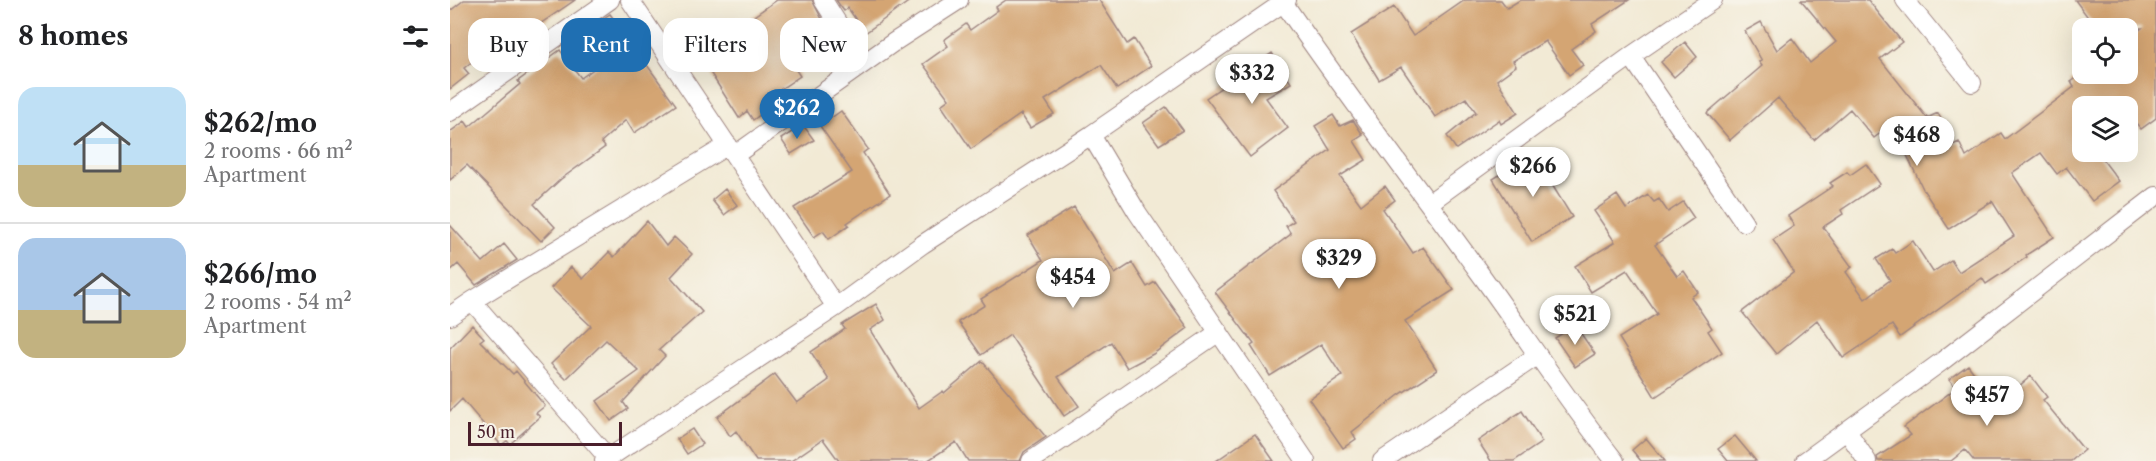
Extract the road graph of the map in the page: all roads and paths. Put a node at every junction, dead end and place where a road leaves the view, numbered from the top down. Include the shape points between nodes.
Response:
1 (610, 0) edge
2 (630, 0) edge
3 (824, 0) edge
4 (959, 0) edge
5 (1713, 0) edge
6 (1905, 0) edge
7 (1285, 1) edge
8 (835, 18) edge
9 (1631, 56) junction
10 (868, 60) edge
11 (849, 72) edge
12 (1972, 83) dead end
13 (450, 112) edge
14 (1091, 135) junction
15 (731, 150) junction
16 (2156, 196) edge
17 (1429, 203) junction
18 (1744, 222) dead end
19 (472, 301) junction
20 (836, 308) junction
21 (452, 312) edge
22 (1219, 332) junction
23 (1538, 355) junction
24 (1847, 431) junction
25 (606, 460) edge
26 (1030, 461) edge
27 (1306, 461) edge
28 (1382, 461) edge
29 (1615, 461) edge
30 (1804, 461) edge
31 (1867, 461) edge

1 - 13 street
2 - 15 street
3 - 8 street
4 - 10 street
5 - 9 street
6 - 12 street
7 - 14 street
7 - 17 street via 1322,59
9 - 17 street
9 - 18 street
11 - 15 street
14 - 20 street via 923,244
14 - 22 street via 1137,212
15 - 19 street
15 - 20 street
16 - 24 street
17 - 23 street
19 - 21 street
19 - 25 street
20 - 25 street
22 - 26 street
22 - 27 street
23 - 28 street
23 - 29 street
24 - 30 street
24 - 31 street

